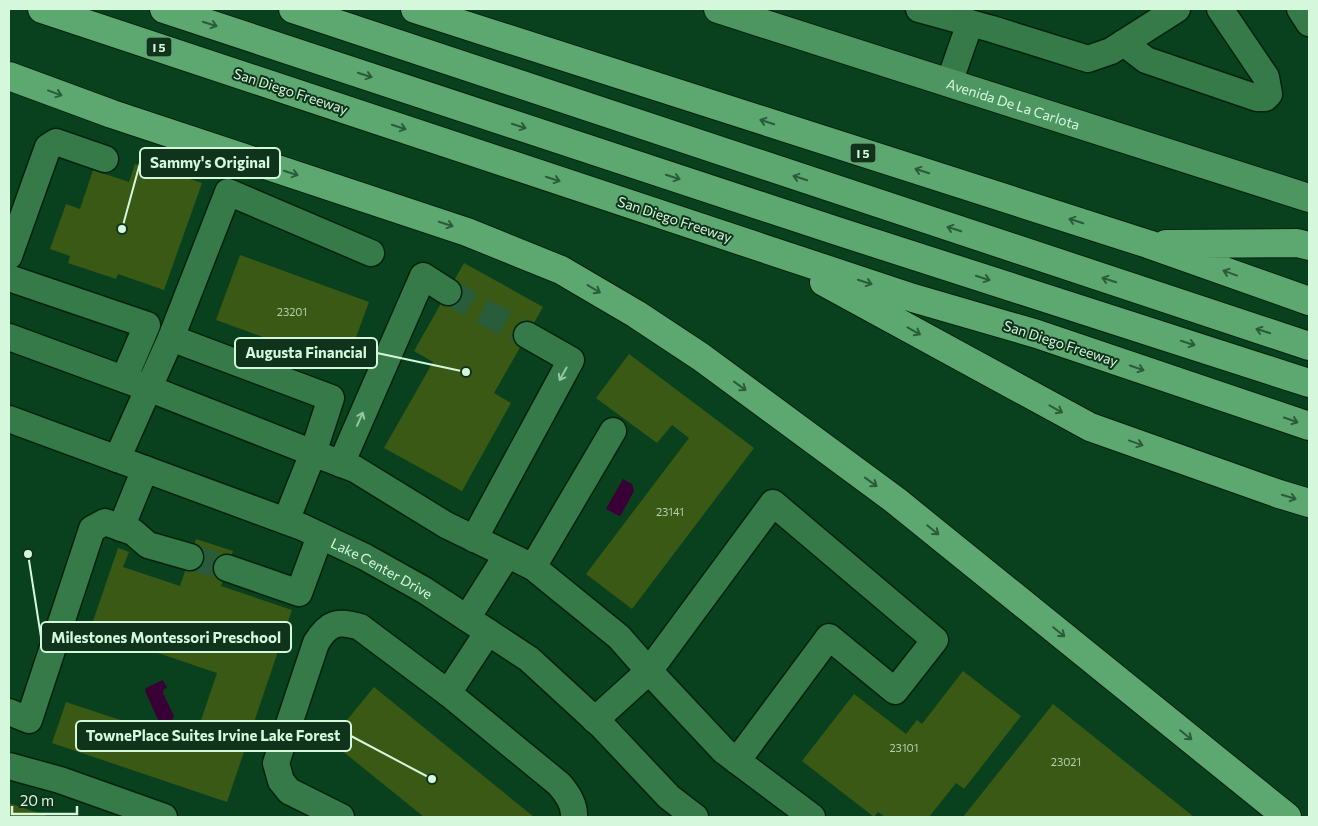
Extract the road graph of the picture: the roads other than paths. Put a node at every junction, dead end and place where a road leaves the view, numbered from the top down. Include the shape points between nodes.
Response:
1 (42, 9) edge
2 (164, 9) edge
3 (293, 9) edge
4 (415, 9) edge
5 (718, 9) edge
6 (918, 9) edge
7 (1177, 9) edge
8 (1220, 9) edge
9 (1300, 9) edge
10 (970, 23) junction
11 (1309, 23) edge
12 (1124, 43) junction
13 (9, 76) edge
14 (949, 83) junction
15 (105, 159) dead end
16 (1309, 198) edge
17 (1148, 244) junction
18 (1309, 246) edge
19 (764, 249) junction
20 (371, 253) dead end
21 (9, 256) edge
22 (9, 278) edge
23 (448, 292) tunnel mouth
24 (1309, 301) edge
25 (527, 335) tunnel mouth
26 (9, 337) edge
27 (170, 338) junction
28 (1309, 346) edge
29 (124, 379) junction
30 (1309, 383) edge
31 (148, 388) junction
32 (9, 419) edge
33 (1309, 426) edge
34 (613, 431) dead end
35 (313, 453) junction
36 (117, 459) junction
37 (341, 464) junction
38 (145, 470) junction
39 (1309, 503) edge
40 (286, 521) junction
41 (122, 528) junction
42 (320, 536) junction
43 (474, 539) junction
44 (507, 555) junction
45 (190, 557) tunnel mouth
46 (227, 568) tunnel mouth
47 (533, 568) junction
48 (477, 625) junction
49 (648, 671) junction
50 (448, 694) junction
51 (9, 712) edge
52 (595, 720) junction
53 (738, 761) junction
54 (9, 766) edge
55 (665, 807) edge
56 (164, 817) edge
57 (341, 817) edge
58 (574, 817) edge
59 (695, 817) edge
60 (812, 817) edge
61 (1287, 817) edge

1 -> 19 highway, San Diego Freeway / I 5
2 -> 30 highway
28 -> 3 highway
17 -> 4 highway, I 5
5 - 14 main road, Avenida De La Carlota
6 - 10 street
7 - 12 street
8 - 12 street via 1266,77 1269,94 1265,98 1146,60
9 - 11 street
10 - 12 street via 1088,59
10 - 14 street
13 -> 61 highway via 112,114 467,232 561,270 701,357 895,500
14 - 16 main road, Avenida De La Carlota
15 - 21 street via 56,142 48,147
17 - 18 highway via 1298,243
24 -> 17 highway, I 5
19 -> 33 highway, San Diego Freeway / I 5 via 1037,334
19 -> 39 highway via 1090,427
20 - 27 street via 228,192
22 - 29 street via 147,325
37 -> 23 street via 423,276
25 -> 43 street via 571,360
26 - 29 street
27 - 31 street
27 - 35 street via 331,398
29 - 31 street
31 - 35 street
31 - 36 street
32 - 36 street, Lake Center Drive
34 - 47 street
35 - 37 street
35 - 40 street
36 - 38 street, Lake Center Drive
37 - 43 street via 355,469
38 - 40 street, Lake Center Drive
38 - 41 street
40 - 42 street, Lake Center Drive
41 - 45 street via 133,532 148,545
41 - 51 street via 105,522 92,529 30,720
42 - 46 street via 299,593
42 - 48 street, Lake Center Drive via 424,590
43 - 44 street
44 - 47 street
44 - 48 street
47 - 49 street via 619,637
48 - 50 street
48 - 52 street, Lake Center Drive via 528,660
49 - 52 street
49 - 53 street
49 - 53 street via 773,503 935,640 895,691 829,637
50 - 57 street via 360,627 334,624 324,630 316,643 276,763 281,782 289,791
50 - 58 street via 559,784 567,794
52 - 55 street, Lake Center Drive
53 - 60 street
54 - 56 street via 60,780
55 - 59 street, Lake Center Drive

